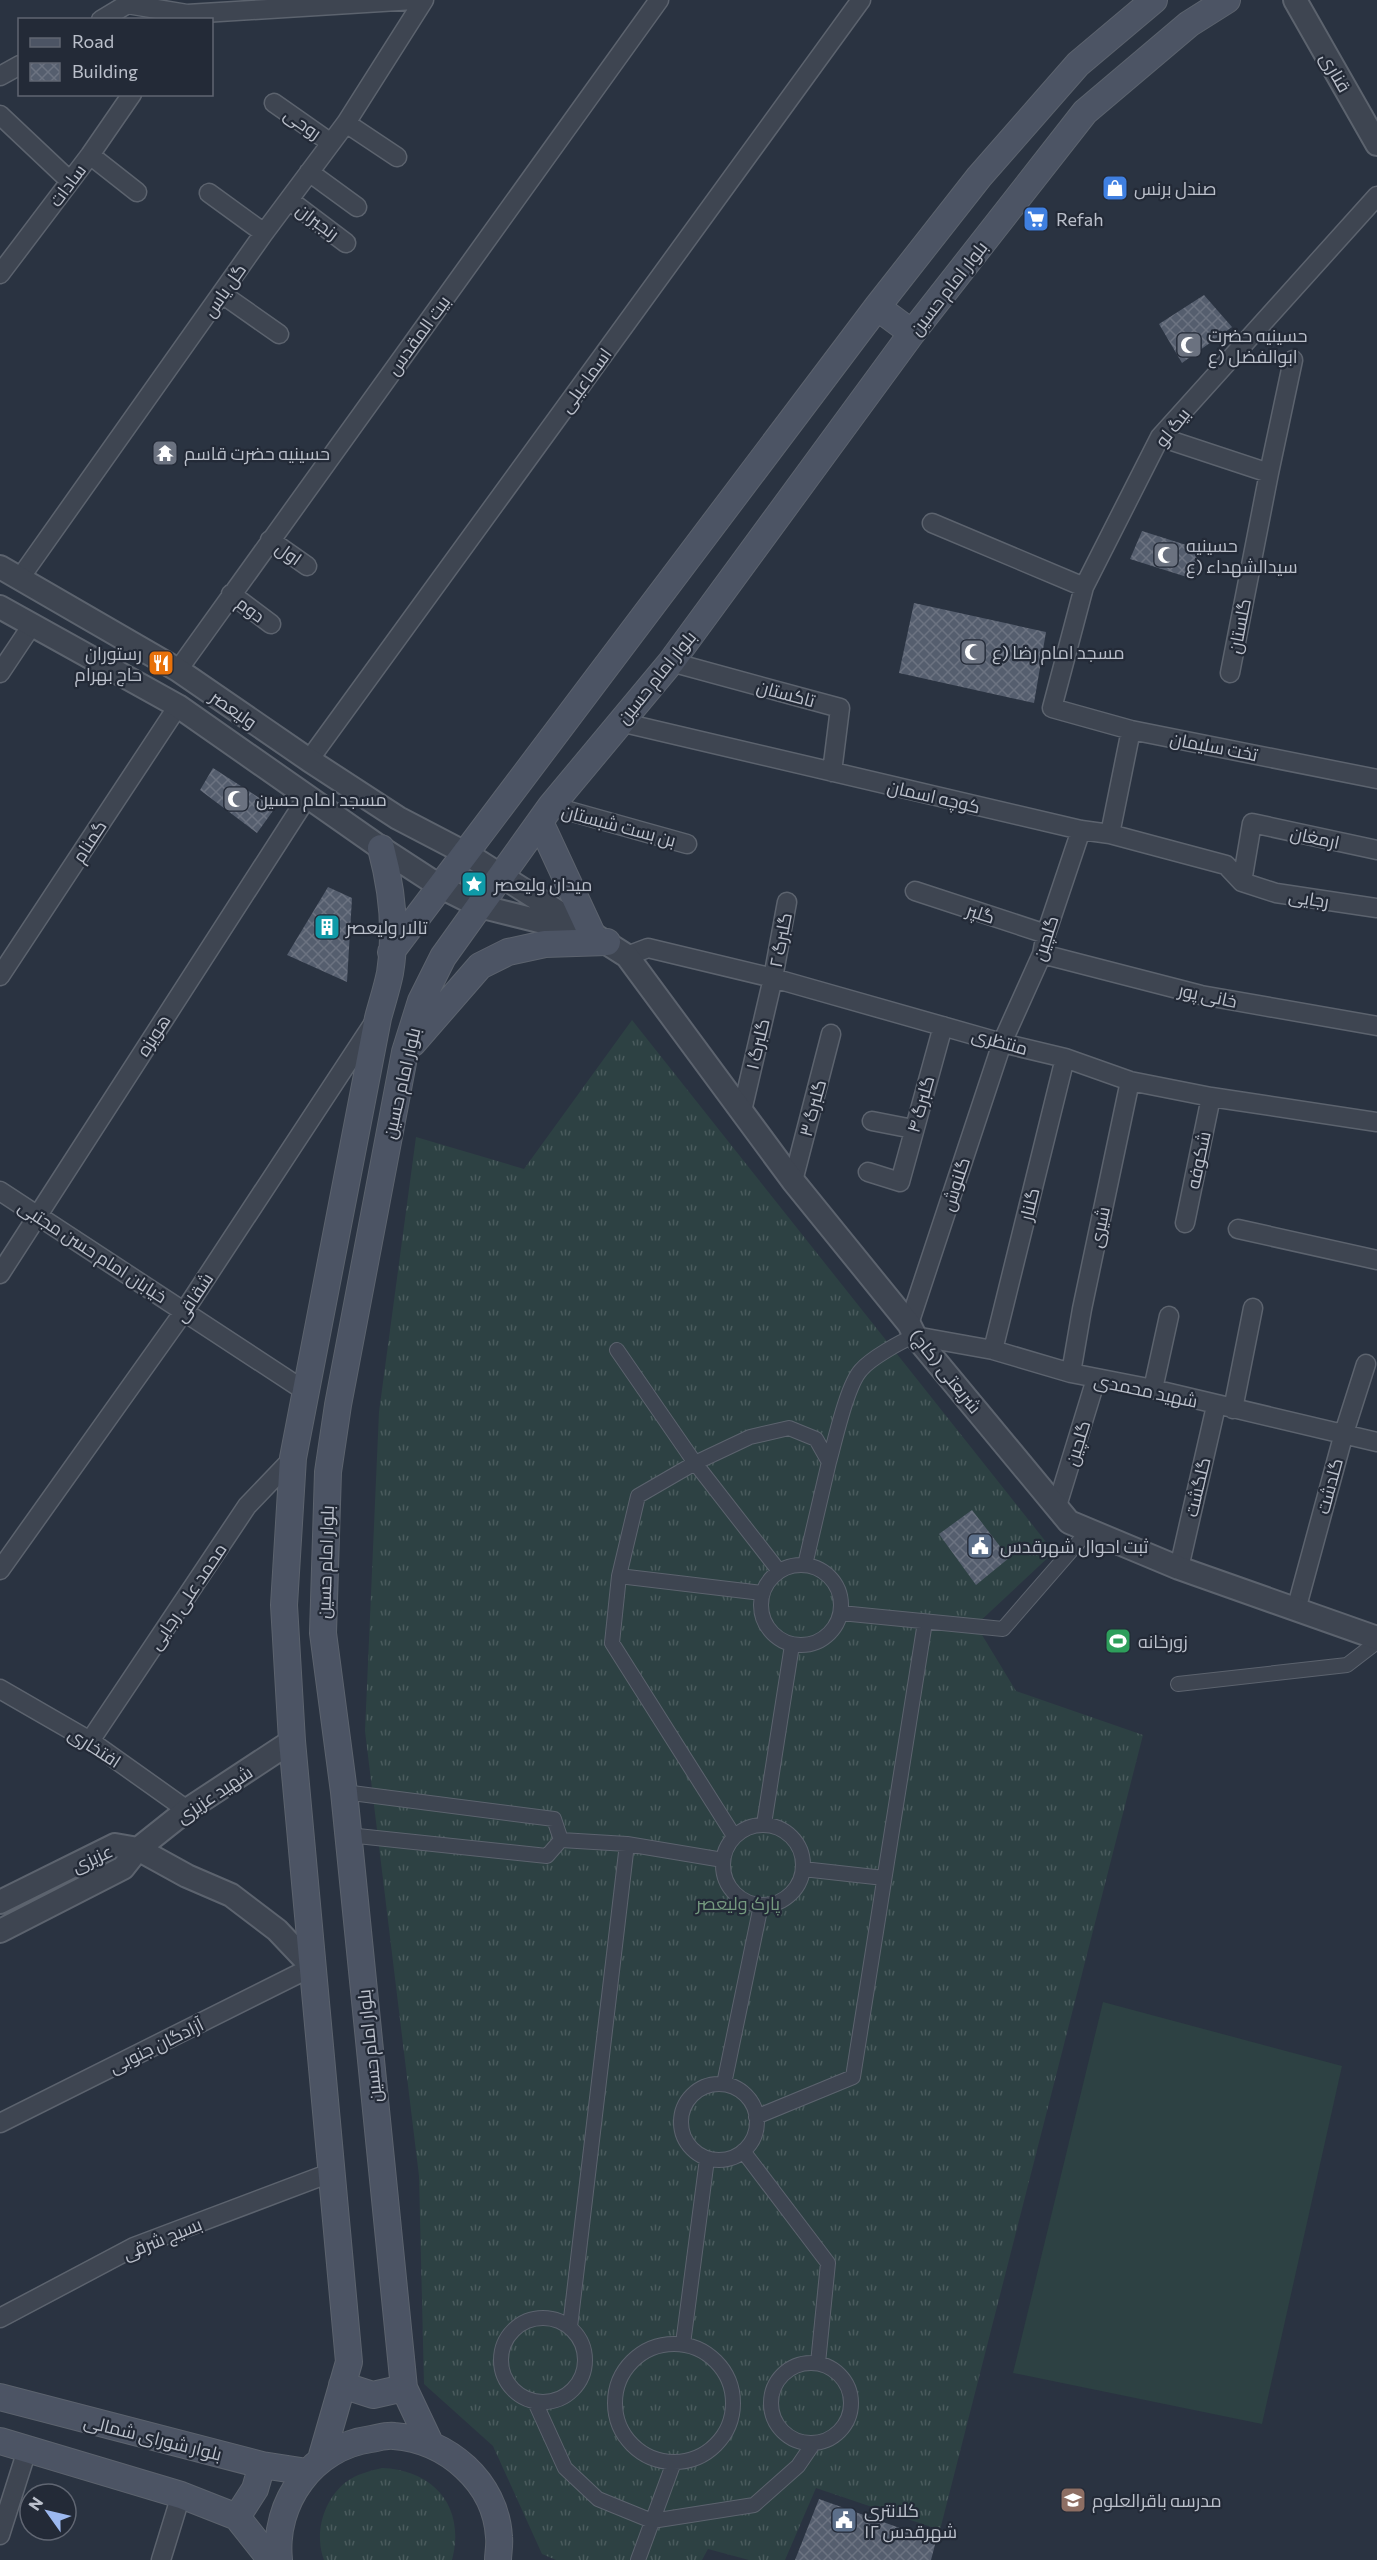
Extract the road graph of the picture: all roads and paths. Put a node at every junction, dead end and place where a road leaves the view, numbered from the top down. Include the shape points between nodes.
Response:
1 (414, 0) edge
2 (424, 0) edge
3 (659, 0) edge
4 (861, 0) edge
5 (1154, 0) edge
6 (1227, 0) edge
7 (1295, 0) edge
8 (131, 2) edge
9 (185, 17) edge
10 (103, 18) edge
11 (18, 66) edge
12 (0, 76) edge
13 (131, 96) edge
14 (274, 103) dead end
15 (0, 115) edge
16 (346, 123) junction
17 (332, 143) junction
18 (1377, 144) edge
19 (90, 155) junction
20 (397, 157) dead end
21 (309, 172) junction
22 (70, 181) junction
23 (137, 192) dead end
24 (209, 193) dead end
25 (1377, 196) edge
26 (289, 200) junction
27 (357, 207) dead end
28 (264, 233) junction
29 (346, 243) dead end
30 (0, 274) edge
31 (222, 294) junction
32 (876, 307) junction
33 (912, 333) junction
34 (279, 334) dead end
35 (1293, 360) dead end
36 (1160, 438) junction
37 (1269, 473) junction
38 (932, 523) dead end
39 (270, 540) junction
40 (307, 566) dead end
41 (0, 567) edge
42 (20, 578) junction
43 (1084, 587) junction
44 (231, 594) junction
45 (0, 607) edge
46 (271, 624) dead end
47 (32, 625) junction
48 (671, 662) junction
49 (178, 670) junction
50 (0, 673) edge
51 (1230, 673) dead end
52 (178, 706) junction
53 (1052, 708) joint
54 (620, 722) junction
55 (1131, 730) junction
56 (309, 760) junction
57 (832, 772) junction
58 (1377, 779) edge
59 (308, 796) junction
60 (545, 814) junction
61 (398, 818) junction
62 (1081, 830) junction
63 (1110, 834) junction
64 (687, 844) dead end
65 (381, 848) junction
66 (1377, 850) edge
67 (466, 854) junction
68 (501, 875) junction
69 (1242, 882) junction
70 (441, 888) junction
71 (915, 891) dead end
72 (787, 902) dead end
73 (479, 906) junction
74 (1377, 908) edge
75 (1046, 934) junction
76 (609, 944) junction
77 (391, 952) junction
78 (1042, 954) junction
79 (0, 976) edge
80 (773, 978) junction
81 (378, 1018) junction
82 (943, 1026) junction
83 (1377, 1026) edge
84 (831, 1034) dead end
85 (1002, 1043) junction
86 (405, 1052) junction
87 (1065, 1058) junction
88 (1130, 1081) junction
89 (1211, 1097) junction
90 (742, 1111) junction
91 (872, 1121) dead end
92 (1377, 1122) edge
93 (913, 1129) junction
94 (868, 1172) dead end
95 (793, 1181) junction
96 (0, 1191) edge
97 (37, 1215) junction
98 (1185, 1223) dead end
99 (1238, 1229) dead end
100 (1377, 1260) edge
101 (0, 1274) edge
102 (1253, 1308) dead end
103 (185, 1310) junction
104 (1169, 1316) dead end
105 (912, 1330) junction
106 (616, 1350) dead end
107 (993, 1350) junction
108 (1366, 1364) dead end
109 (1071, 1374) junction
110 (1096, 1379) junction
111 (1153, 1389) junction
112 (305, 1391) junction
113 (1225, 1407) junction
114 (1344, 1433) junction
115 (1377, 1442) edge
116 (293, 1458) junction
117 (829, 1462) junction
118 (695, 1463) junction
119 (1057, 1506) junction
120 (1089, 1530) junction
121 (805, 1565) junction
122 (1179, 1568) junction
123 (0, 1570) edge
124 (779, 1571) junction
125 (619, 1576) junction
126 (762, 1593) junction
127 (1296, 1610) junction
128 (841, 1613) junction
129 (925, 1622) junction
130 (1377, 1640) edge
131 (792, 1645) junction
132 (1178, 1684) dead end
133 (4, 1696) edge
134 (90, 1741) junction
135 (292, 1741) junction
136 (344, 1792) junction
137 (188, 1810) junction
138 (764, 1824) junction
139 (348, 1835) junction
140 (734, 1836) junction
141 (561, 1840) junction
142 (627, 1844) junction
143 (138, 1849) junction
144 (723, 1860) junction
145 (803, 1869) junction
146 (884, 1878) junction
147 (0, 1902) edge
148 (761, 1905) junction
149 (0, 1931) edge
150 (312, 1967) junction
151 (724, 2084) junction
152 (756, 2117) junction
153 (0, 2122) edge
154 (743, 2151) junction
155 (707, 2159) junction
156 (330, 2173) junction
157 (0, 2318) edge
158 (570, 2327) junction
159 (682, 2344) junction
160 (818, 2363) junction
161 (342, 2385) junction
162 (404, 2388) junction
163 (0, 2397) edge
164 (535, 2402) junction
165 (0, 2442) edge
166 (430, 2443) junction
167 (813, 2444) junction
168 (27, 2450) junction
169 (674, 2462) junction
170 (262, 2465) junction
171 (314, 2465) junction
172 (181, 2495) junction
173 (237, 2517) junction
174 (652, 2521) junction
175 (0, 2535) edge
176 (498, 2548) edge
177 (161, 2560) edge
178 (271, 2560) edge
179 (279, 2560) edge
180 (518, 2560) edge
181 (638, 2560) edge

1 - 9 street
2 - 16 street, گل یاس
3 - 39 street, بیت المقدس
4 - 56 street, اسماعیلی
5 - 32 main road via 1077,64 979,177
6 - 33 main road, بلوار امام حسین via 1189,24 1085,112
7 - 18 street, قناری
8 - 9 street
8 - 10 street
11 - 12 street
13 - 19 street, سادات
14 - 17 street, روحی
15 - 22 street
16 - 17 street, گل یاس
16 - 20 street
17 - 21 street, گل یاس
19 - 22 street, سادات
19 - 23 street
21 - 26 street, گل یاس
21 - 27 street
22 - 30 street, سادات
24 - 28 street
25 - 36 street, بیگ لو
26 - 28 street, گل یاس
26 - 29 street, رنجبران
28 - 31 street, گل یاس
31 - 34 street
31 - 42 street, گل یاس
32 - 33 main road
32 - 67 main road
33 - 48 main road, بلوار امام حسین
35 - 37 street, گلستان
36 - 37 street
36 - 43 street, بیگ لو
37 - 51 street, گلستان
38 - 43 street
39 - 40 street, اول
39 - 44 street, بیت المقدس
41 - 42 street, ولیعصر
42 - 49 street, ولیعصر
43 - 53 street, بیگ لو
44 - 46 street, دوم
44 - 49 street, بیت المقدس
45 - 47 street, ولیعصر
47 - 50 street
47 - 52 street, ولیعصر
48 - 54 main road, بلوار امام حسین
48 - 57 street, تاکستان via 840,708
49 - 56 street, ولیعصر
52 - 59 street, ولیعصر
52 - 79 street, گمنام
53 - 55 street, تخت سلیمان
54 - 57 street, کوچه اسمان
54 - 60 main road, بلوار امام حسین
55 - 58 street, تخت سلیمان
55 - 63 street
56 - 61 street, ولیعصر
57 - 62 street, کوچه اسمان
59 - 65 street, ولیعصر
59 - 97 street, هویزه
60 - 64 street, بن بست شبستان
60 - 68 main road, بلوار امام حسین
60 - 76 main road
61 - 65 street
61 - 67 street, ولیعصر
62 - 63 street, کوچه اسمان
62 - 75 street, گلچین
63 - 69 street, کوچه اسمان via 1226,865
65 - 70 street, ولیعصر
65 - 77 main road, بلوار امام حسین via 393,908
66 - 69 street, ارمغان via 1252,823
67 - 68 street, ولیعصر
67 - 70 main road
68 - 73 main road, بلوار امام حسین
68 - 76 street, ولیعصر
69 - 74 street, رجایی via 1276,893
70 - 73 street, ولیعصر
70 - 77 main road
71 - 75 street, گلپر
72 - 80 street, گلبرگ ۲
73 - 76 street, ولیعصر
73 - 86 main road, بلوار امام حسین via 443,957 421,1002
75 - 78 street, گلچین
76 - 80 street, منتظری via 648,948
76 - 86 main road via 545,944 508,952 480,966
76 - 90 street, شریعتی (کاج)
77 - 81 main road, بلوار امام حسین
78 - 83 street, خانی پور via 1201,995
78 - 85 street, گلچین
80 - 82 street, منتظری
80 - 90 street, گلبرگ ۱
81 - 103 street, شقاقی
81 - 112 main road, بلوار امام حسین
82 - 85 street, منتظری
82 - 93 street, گلبرگ ۴
84 - 95 street, گلبرگ ۳
85 - 87 street, منتظری
85 - 105 street, گلنوش
86 - 136 main road, بلوار امام حسین via 328,1472 323,1633
87 - 88 street, منتظری
87 - 107 street, گلنار
88 - 89 street, منتظری
88 - 109 street, شیری
89 - 92 street, منتظری
89 - 98 street, شکوفه
90 - 95 street, شریعتی (کاج)
91 - 93 street
93 - 94 street, گلبرگ ۴ via 900,1182
95 - 105 street, شریعتی (کاج)
96 - 97 street, خیابان امام حسن مجتبی
97 - 101 street, هویزه
97 - 103 street, خیابان امام حسن مجتبی
99 - 100 street
102 - 113 street, گلگشت
103 - 112 street, خیابان امام حسن مجتبی
103 - 123 street, شقاقی
104 - 111 street
105 - 107 street, شهید محمدی
105 - 117 street via 860,1371 842,1412
105 - 119 street, شریعتی (کاج)
106 - 118 street
107 - 109 street, شهید محمدی
108 - 114 street, گلدشت
109 - 110 street, شهید محمدی
110 - 111 street, شهید محمدی
110 - 119 street, گلچین
111 - 113 street, شهید محمدی
112 - 116 main road, بلوار امام حسین
113 - 114 street, شهید محمدی
113 - 122 street, گلگشت
114 - 115 street, شهید محمدی
114 - 127 street, گلدشت
116 - 134 street, محمد علی رجایی via 247,1506
116 - 135 main road, بلوار امام حسین via 284,1605
117 - 118 street via 816,1439 789,1428 750,1437
117 - 121 street
118 - 124 street
118 - 125 street via 638,1496
119 - 120 street, شریعتی (کاج) via 1069,1522
120 - 122 street, شریعتی (کاج)
120 - 129 street via 1003,1629
121 - 124 street
121 - 128 street via 818,1568 833,1582 841,1600
122 - 127 street, شریعتی (کاج)
124 - 126 street
125 - 126 street
125 - 140 street via 612,1643
126 - 131 street via 763,1620 779,1640
127 - 130 street, شریعتی (کاج)
128 - 129 street
128 - 131 street via 823,1639 804,1646
129 - 146 street
130 - 132 street via 1347,1665
131 - 138 street
133 - 134 street, افتخاری
134 - 137 street, افتخاری
135 - 137 street, شهید عزیزی
135 - 150 main road, بلوار امام حسین
136 - 139 main road, بلوار امام حسین
136 - 141 street via 554,1819
137 - 143 street, شهید عزیزی
138 - 140 street via 743,1829
138 - 145 street via 788,1833 797,1844
139 - 141 street via 547,1856
139 - 162 main road, بلوار امام حسین
140 - 144 street
141 - 142 street
142 - 144 street
142 - 158 street
143 - 147 street, عزیزی via 115,1845
143 - 149 street, عزیزی via 123,1868
143 - 150 street via 231,1894 277,1930
144 - 148 street via 723,1873 736,1896
145 - 146 street
145 - 148 street via 800,1881 784,1899
146 - 152 street via 852,2077
148 - 151 street
150 - 153 street, آزادگان جنوبی
150 - 156 main road, بلوار امام حسین
151 - 152 street via 746,2095
151 - 155 street via 700,2089 690,2097 680,2120 691,2149
152 - 154 street via 756,2130
154 - 155 street via 732,2158
154 - 160 street via 828,2263
155 - 159 street
156 - 157 street, بسیج شرقی via 134,2247
156 - 161 main road, بلوار امام حسین via 349,2362
158 - 164 street via 585,2351 581,2379 562,2398
158 - 164 street via 543,2317 523,2323 507,2338 501,2358 504,2378 512,2389
159 - 169 street via 701,2350 717,2362 728,2378 733,2397 732,2417 711,2450 693,2459
159 - 169 street via 657,2347 634,2360 623,2373 615,2406 627,2438 639,2451 654,2459
160 - 167 street via 840,2376 851,2399 850,2412 837,2434
160 - 167 street via 804,2363 780,2376 770,2401 782,2432
161 - 162 main road via 373,2396
161 - 171 main road, بلوار امام حسین
162 - 166 main road, بلوار امام حسین
163 - 170 main road, بلوار شورای شمالی
164 - 174 street via 565,2468 598,2499
165 - 168 main road
166 - 171 main road via 392,2436 355,2441
166 - 176 main road via 456,2458 478,2480 492,2507
167 - 174 street via 798,2466 754,2505
168 - 172 main road
168 - 175 street
169 - 174 street
170 - 171 main road, بلوار شورای شمالی
170 - 173 main road via 255,2489
171 - 179 main road via 292,2493 282,2518
172 - 173 main road
172 - 177 street
173 - 178 main road
174 - 181 street
176 - 180 main road

